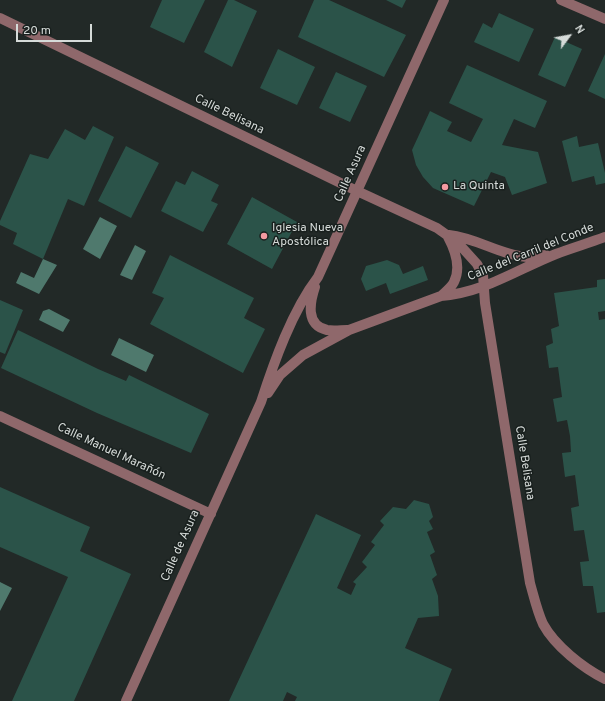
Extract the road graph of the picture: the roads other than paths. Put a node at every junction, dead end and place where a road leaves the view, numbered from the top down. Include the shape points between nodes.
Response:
1 (444, 0) edge
2 (561, 0) edge
3 (0, 18) edge
4 (605, 19) edge
5 (357, 191) junction
6 (447, 235) junction
7 (605, 237) edge
8 (556, 254) junction
9 (318, 277) junction
10 (485, 287) junction
11 (441, 296) junction
12 (349, 330) junction
13 (261, 402) junction
14 (0, 416) edge
15 (210, 514) junction
16 (605, 679) edge
17 (126, 701) edge

1 - 5 street, Calle Asura
2 - 4 street
3 - 5 street, Calle Belisana
5 - 6 street, Calle Belisana
5 - 9 street, Calle Asura
6 - 8 street, Calle Belisana via 481,242 519,256
6 - 10 street, Calle Belisana via 477,264 483,275
6 - 11 street via 452,243 457,264 454,282
7 - 8 street, Calle del Carril del Conde
8 - 10 street, Calle del Carril del Conde
9 - 12 street via 310,302 310,313 314,321 327,330
9 - 13 street, Calle Asura via 297,310
10 - 11 street, Calle del Carril del Conde via 457,295
10 - 16 street, Calle Belisana via 484,304 536,608 544,625 564,651
11 - 12 street, Calle del Carril del Conde
12 - 13 street, Calle del Carril del Conde via 303,355 289,366
13 - 15 street, Calle de Asura
14 - 15 street, Calle Manuel Marañón
15 - 17 street, Calle de Asura

